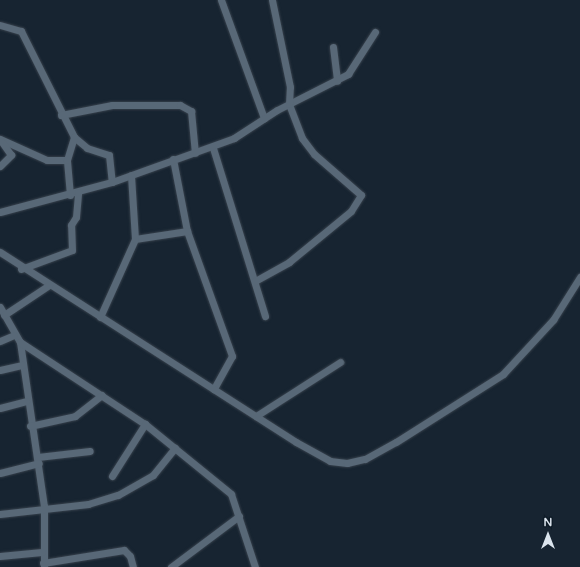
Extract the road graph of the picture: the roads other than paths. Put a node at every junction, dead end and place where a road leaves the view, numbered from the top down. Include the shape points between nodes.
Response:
1 (221, 0) edge
2 (272, 0) edge
3 (0, 24) edge
4 (375, 32) dead end
5 (334, 47) dead end
6 (337, 81) junction
7 (289, 104) junction
8 (61, 115) junction
9 (264, 118) junction
10 (74, 137) junction
11 (0, 139) edge
12 (213, 148) junction
13 (195, 153) junction
14 (173, 159) junction
15 (67, 160) junction
16 (0, 166) edge
17 (131, 175) junction
18 (112, 182) junction
19 (78, 192) junction
20 (70, 195) junction
21 (0, 212) edge
22 (187, 231) junction
23 (135, 239) junction
24 (0, 252) edge
25 (21, 268) junction
26 (580, 277) edge
27 (255, 282) junction
28 (49, 285) junction
29 (0, 307) edge
30 (4, 315) junction
31 (265, 316) dead end
32 (100, 317) junction
33 (14, 335) junction
34 (0, 341) edge
35 (20, 342) junction
36 (340, 362) dead end
37 (22, 365) junction
38 (0, 370) edge
39 (214, 389) junction
40 (102, 395) junction
41 (26, 401) junction
42 (0, 408) edge
43 (256, 416) junction
44 (145, 424) junction
45 (30, 426) junction
46 (175, 448) junction
47 (90, 451) dead end
48 (38, 460) junction
49 (0, 473) edge
50 (112, 476) dead end
51 (44, 506) junction
52 (0, 514) edge
53 (239, 516) junction
54 (42, 552) junction
55 (0, 556) edge
56 (44, 565) edge
57 (133, 567) edge
58 (171, 567) edge
59 (255, 567) edge

1 - 9 street
2 - 7 street via 290,87
3 - 8 street via 21,31
4 - 6 street via 353,70
5 - 6 street
6 - 7 street
7 - 9 street
7 - 27 street via 302,138 314,154 360,192 360,197 351,211 289,262
8 - 10 street
8 - 13 street via 112,105 185,106 191,111
9 - 12 street
10 - 15 street
10 - 18 street via 87,148 109,155
11 - 15 street via 47,160
11 - 16 street via 11,155
12 - 13 street
12 - 27 street
13 - 14 street
14 - 17 street
14 - 22 street
15 - 20 street
17 - 18 street
17 - 23 street
18 - 19 street
19 - 20 street
19 - 25 street via 76,217 71,225 72,250
20 - 21 street
22 - 23 street
22 - 39 street via 232,356
23 - 32 street
24 - 25 street
25 - 28 street
26 - 43 street via 553,320 503,374 365,459 330,461
27 - 31 street
28 - 30 street
28 - 32 street
29 - 30 street
30 - 33 street
32 - 39 street
33 - 34 street
33 - 35 street
35 - 37 street
35 - 40 street
36 - 43 street
37 - 38 street
37 - 41 street
39 - 43 street
40 - 44 street
40 - 45 street via 75,416
41 - 42 street
41 - 45 street
44 - 46 street
44 - 50 street
45 - 48 street
46 - 51 street via 153,475 118,495 88,504
46 - 53 street via 231,494
47 - 48 street
48 - 49 street
48 - 51 street
51 - 52 street
51 - 54 street
53 - 58 street
53 - 59 street
54 - 55 street
54 - 56 street
56 - 57 street via 124,550 128,552

